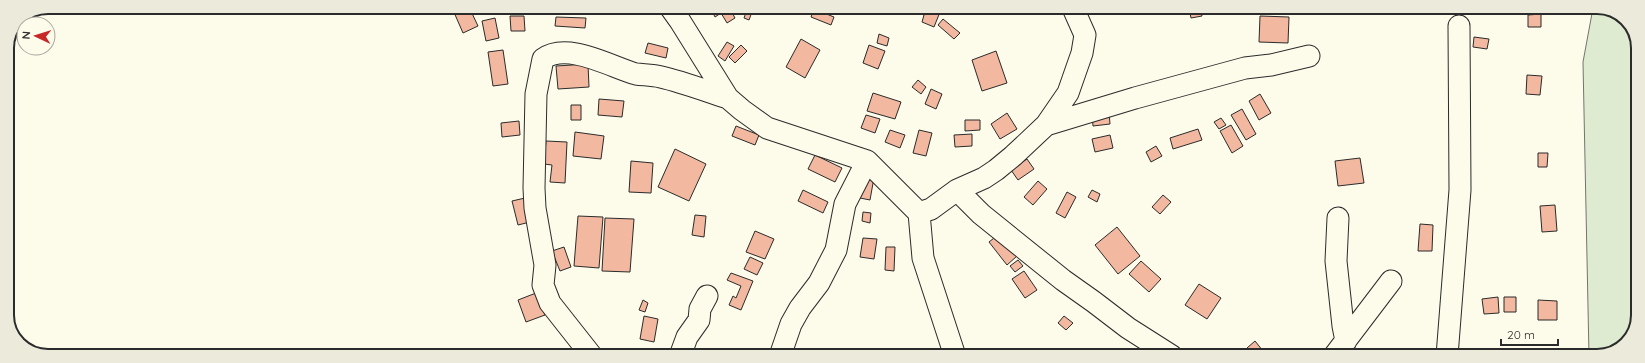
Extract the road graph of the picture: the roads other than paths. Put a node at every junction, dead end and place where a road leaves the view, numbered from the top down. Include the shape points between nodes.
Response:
1 (675, 14) edge
2 (1076, 14) edge
3 (1459, 26) dead end
4 (1309, 56) dead end
5 (728, 98) junction
6 (1046, 125) junction
7 (867, 161) junction
8 (957, 190) junction
9 (918, 212) junction
10 (1338, 218) dead end
11 (1391, 281) dead end
12 (707, 296) dead end
13 (1340, 348) edge
14 (586, 349) edge
15 (683, 349) edge
16 (783, 349) edge
17 (953, 349) edge
18 (1161, 349) edge
19 (1448, 349) edge

1 - 5 street
2 - 6 street via 1085,36 1082,53 1068,92
3 - 19 street via 1460,190
4 - 6 street via 1245,68
5 - 7 street via 767,128
5 - 14 street via 660,77 622,70 604,61 577,55 549,54 543,59 536,94 534,188 544,265 543,285 550,303
6 - 8 street via 996,170
7 - 9 street
7 - 16 street via 845,204 836,250 819,283 800,308
8 - 9 street via 932,209
8 - 18 street via 981,214 1063,280
9 - 17 street via 923,258
10 - 13 street via 1336,261 1343,326
11 - 13 street
12 - 15 street via 700,309 699,320 687,337

